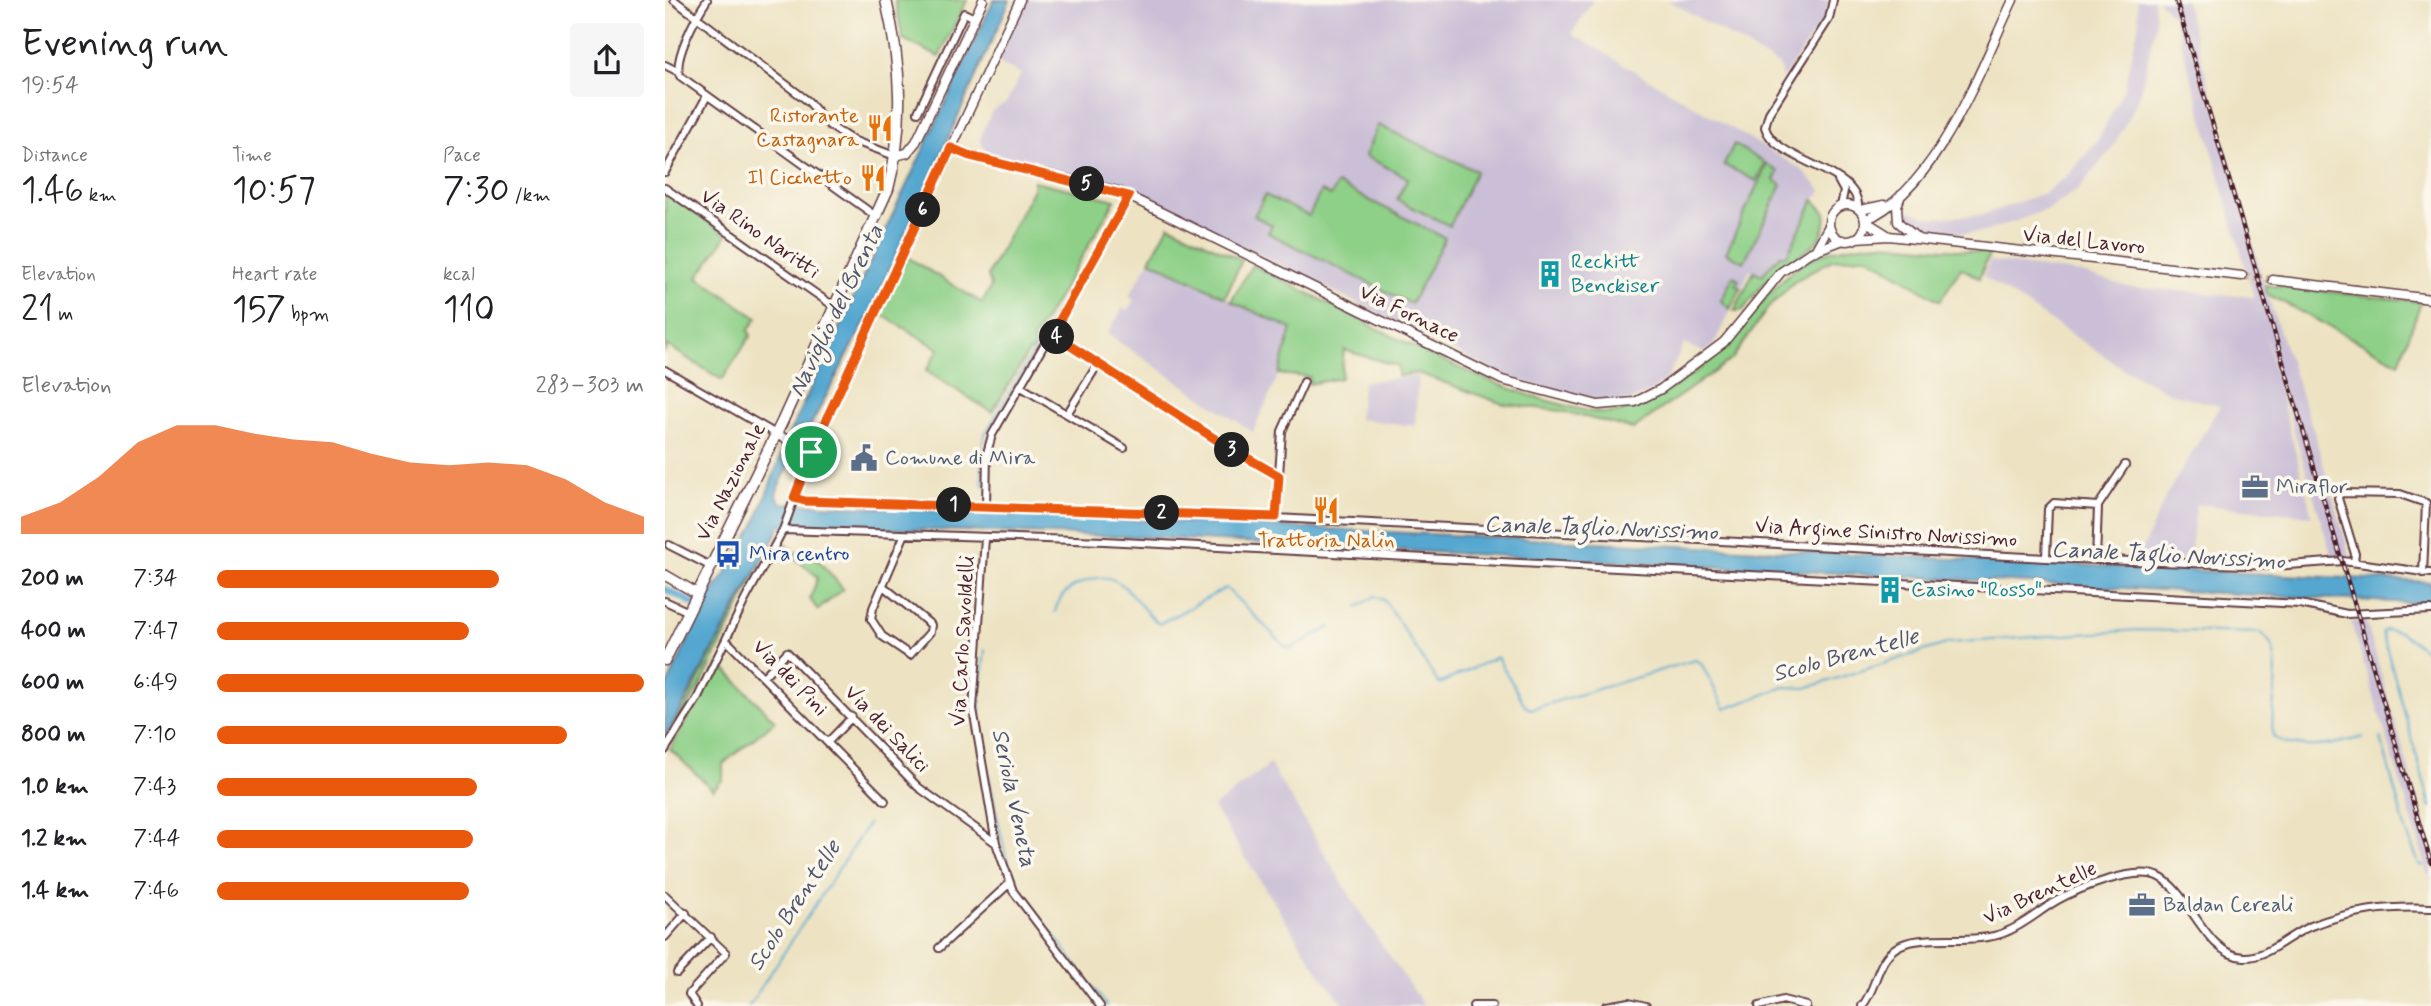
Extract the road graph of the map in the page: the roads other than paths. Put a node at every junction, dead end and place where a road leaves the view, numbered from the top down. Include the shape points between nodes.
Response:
1 (674, 0) edge
2 (707, 0) edge
3 (886, 0) edge
4 (983, 0) edge
5 (1020, 0) edge
6 (1833, 0) edge
7 (2013, 0) edge
8 (696, 18) junction
9 (975, 18) junction
10 (941, 64) junction
11 (665, 65) edge
12 (951, 69) junction
13 (677, 71) junction
14 (707, 96) junction
15 (924, 99) junction
16 (935, 104) junction
17 (918, 112) dead end
18 (951, 148) junction
19 (895, 156) junction
20 (668, 161) edge
21 (665, 172) edge
22 (1837, 179) junction
23 (665, 188) edge
24 (1903, 193) junction
25 (1129, 196) junction
26 (1890, 202) junction
27 (1841, 206) junction
28 (1859, 210) junction
29 (877, 217) junction
30 (1865, 221) junction
31 (1830, 224) junction
32 (1889, 236) junction
33 (1856, 239) junction
34 (1843, 240) junction
35 (1923, 241) junction
36 (1815, 250) junction
37 (2242, 276) tunnel mouth
38 (2273, 280) tunnel mouth
39 (2431, 299) edge
40 (835, 307) junction
41 (1052, 334) junction
42 (1098, 364) junction
43 (665, 370) edge
44 (1304, 382) dead end
45 (1021, 387) junction
46 (1067, 414) junction
47 (781, 437) junction
48 (1124, 448) dead end
49 (811, 452) junction
50 (2125, 465) dead end
51 (1279, 476) junction
52 (793, 501) junction
53 (2098, 506) junction
54 (986, 507) junction
55 (1276, 517) junction
56 (784, 528) junction
57 (904, 536) junction
58 (985, 538) junction
59 (669, 545) dead end
60 (2046, 558) junction
61 (2096, 560) junction
62 (2354, 562) junction
63 (710, 566) junction
64 (2427, 573) edge
65 (665, 575) edge
66 (883, 586) junction
67 (697, 596) junction
68 (665, 601) edge
69 (689, 611) junction
70 (2431, 611) edge
71 (726, 640) junction
72 (665, 660) edge
73 (764, 676) junction
74 (852, 717) junction
75 (828, 742) junction
76 (665, 750) edge
77 (885, 801) dead end
78 (996, 843) junction
79 (1010, 883) junction
80 (665, 895) edge
81 (2431, 908) edge
82 (686, 913) junction
83 (665, 937) edge
84 (711, 937) junction
85 (939, 948) dead end
86 (677, 973) dead end
87 (697, 1006) edge
88 (1100, 1006) edge
89 (1473, 1006) edge
90 (1492, 1006) edge
91 (1606, 1006) edge
92 (1646, 1006) edge
93 (1759, 1006) edge
94 (1806, 1006) edge
95 (1862, 1006) edge

1 - 8 street
2 - 8 street
3 - 19 main road, Via Nazionale via 901,85
4 - 9 street
5 - 18 street
6 - 22 street via 1829,19 1769,113 1765,127 1773,141
7 - 24 street via 1943,142 1928,167
8 - 13 street
8 - 19 street via 808,101 840,133
9 - 10 street via 964,13
9 - 12 street
10 - 12 street
10 - 15 street
11 - 13 street
12 - 16 street
13 - 14 street
14 - 20 street
14 - 29 street
15 - 16 street
15 - 17 street
16 - 19 street via 910,150
18 - 25 street, Via Fornace
18 - 49 street
19 - 29 main road, Via Nazionale
20 - 21 street
22 - 27 street via 1844,191
22 - 28 street via 1854,193
23 - 40 street, Via Rino Naritti
24 - 26 street
24 - 35 street via 1897,206 1898,222
25 - 36 street, Via Fornace via 1502,380 1598,405 1627,404 1661,389 1724,342 1774,279
25 - 41 street
26 - 28 street
26 - 30 street
27 - 28 street
27 - 31 street via 1832,213
28 - 30 street
29 - 40 main road, Via Nazionale
30 - 32 street, Via del Lavoro
30 - 33 street
31 - 34 street via 1833,234
31 - 36 street, Via Fornace
32 - 33 street, Via del Lavoro
32 - 35 street, Via del Lavoro
33 - 34 street
34 - 36 street, Via Fornace
35 - 37 street, Via del Lavoro
38 - 39 street
40 - 47 main road, Via Nazionale
41 - 42 street
41 - 45 street
42 - 46 street
42 - 51 street
43 - 47 street
44 - 51 street via 1282,431
45 - 46 street
45 - 54 street via 988,448
46 - 48 street
47 - 49 street
47 - 63 main road, Via Nazionale
49 - 52 street
50 - 53 street
51 - 55 street
52 - 54 street, Via Argine Sinistro Novissimo via 893,499
52 - 56 street
53 - 60 street via 2050,505
53 - 61 street
54 - 55 street, Via Argine Sinistro Novissimo
55 - 60 street, Via Argine Sinistro Novissimo
56 - 57 street
56 - 71 street
57 - 58 street
57 - 66 street
58 - 70 street via 2032,588 2300,604 2357,614
58 - 78 street, Via Carlo Savoldelli via 973,709
59 - 63 street
60 - 61 street, Via Argine Sinistro Novissimo
61 - 62 street, Via Argine Sinistro Novissimo via 2274,566
62 - 64 street, Via Argine Sinistro Novissimo
62 - 64 street via 2340,493 2400,494 2426,503
63 - 67 main road, Via Nazionale
65 - 67 main road
66 - 66 street via 931,625 911,655 882,636 872,623
67 - 69 main road, Via Nazionale
68 - 69 street
69 - 72 main road, Via Nazionale
71 - 73 street, Via dei Pini
71 - 76 street
73 - 74 street, Via dei Salici via 787,652
73 - 75 street, Via dei Pini
74 - 75 street, Via dei Pini
74 - 78 street, Via dei Salici via 918,787
75 - 77 street, Via dei Pini
78 - 79 street, Via Carlo Savoldelli
79 - 85 street
79 - 88 street, Via Carlo Savoldelli
80 - 82 street
81 - 95 street, Via Brentelle via 2390,906 2344,915 2309,927 2255,956 2241,957 2217,942 2166,881 2138,873 2060,898 1997,936 1899,946 1883,961
82 - 83 street
82 - 84 street
84 - 86 street
84 - 87 street via 726,953 689,994
89 - 90 street
91 - 92 street via 1629,1002
93 - 94 street via 1783,1000

